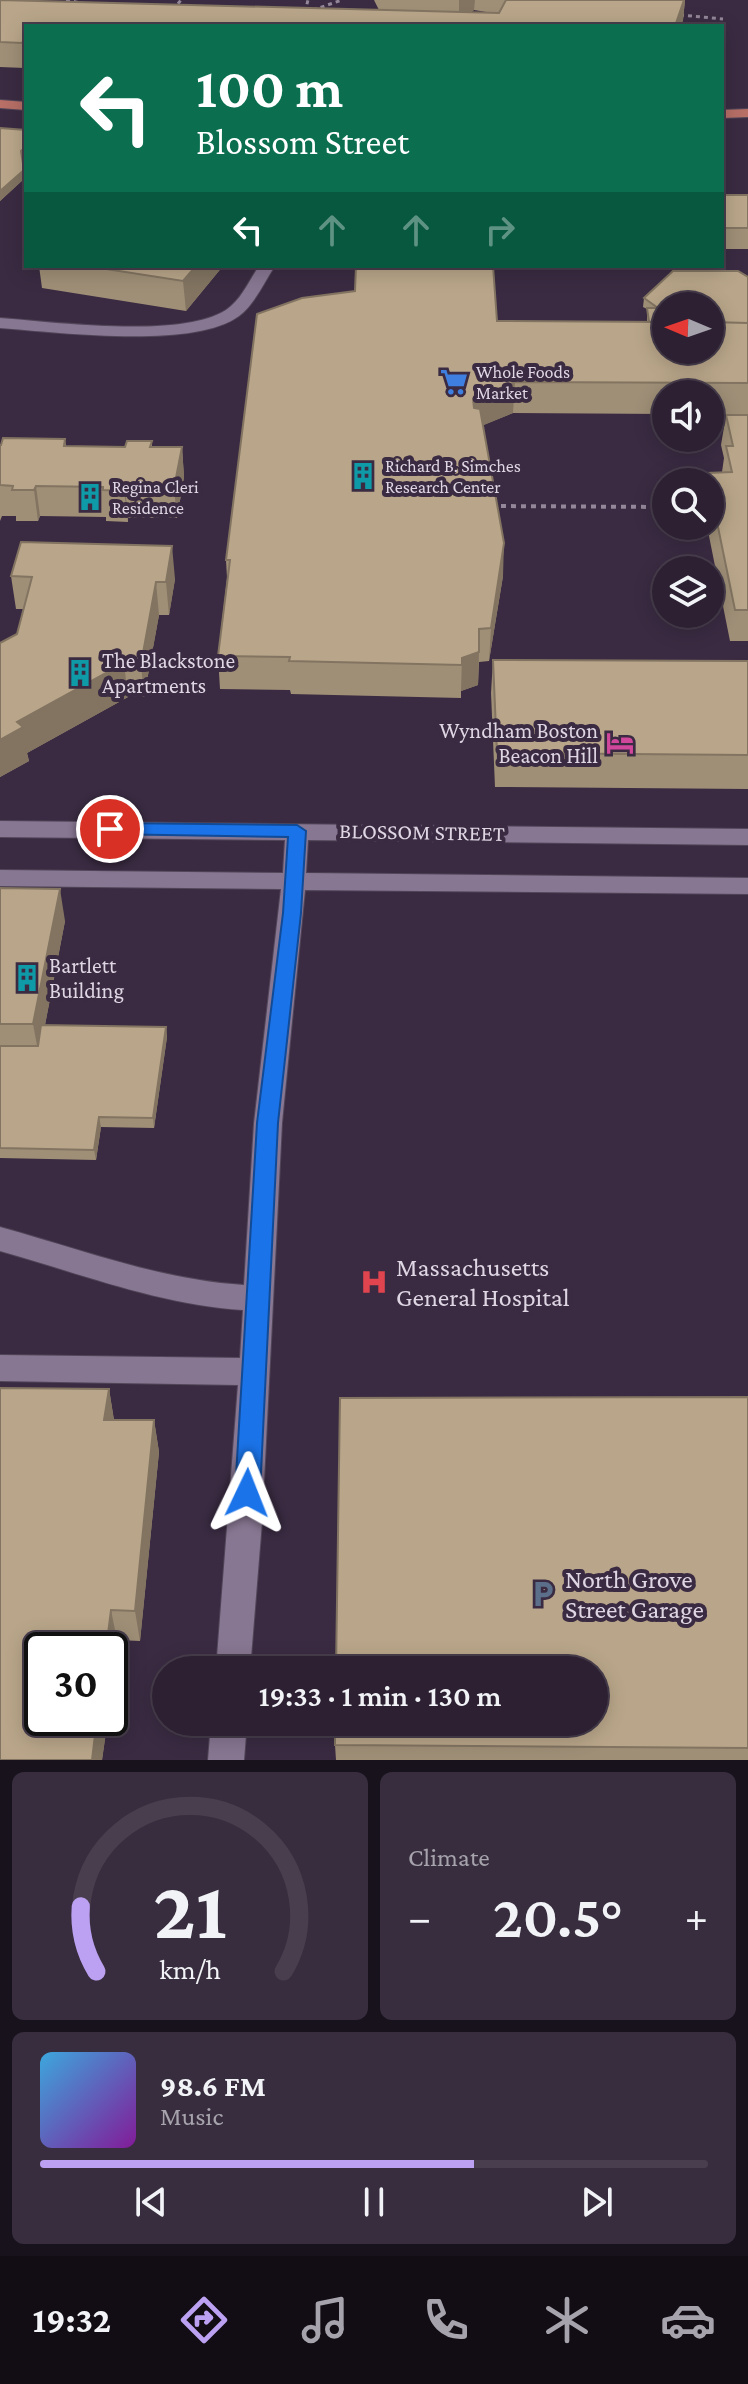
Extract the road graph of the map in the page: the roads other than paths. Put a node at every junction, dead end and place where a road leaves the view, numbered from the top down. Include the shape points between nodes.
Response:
1 (0, 104) edge
2 (24, 106) edge
3 (748, 113) edge
4 (724, 114) edge
5 (266, 268) edge
6 (0, 323) edge
7 (0, 829) edge
8 (297, 831) junction
9 (748, 837) edge
10 (0, 878) edge
11 (293, 880) junction
12 (748, 886) edge
13 (0, 1239) edge
14 (256, 1298) junction
15 (0, 1368) edge
16 (253, 1372) junction
17 (234, 1656) edge
18 (228, 1736) edge
19 (226, 1760) edge

1 - 2 main road
3 - 4 main road
5 - 6 street via 234,313 210,325 170,330
7 - 8 street, BLOSSOM STREET
8 - 9 street, BLOSSOM STREET
8 - 11 street
10 - 11 street
11 - 12 street
11 - 14 street
13 - 14 street via 167,1286
14 - 16 street
15 - 16 street
16 - 17 street
18 - 19 street

